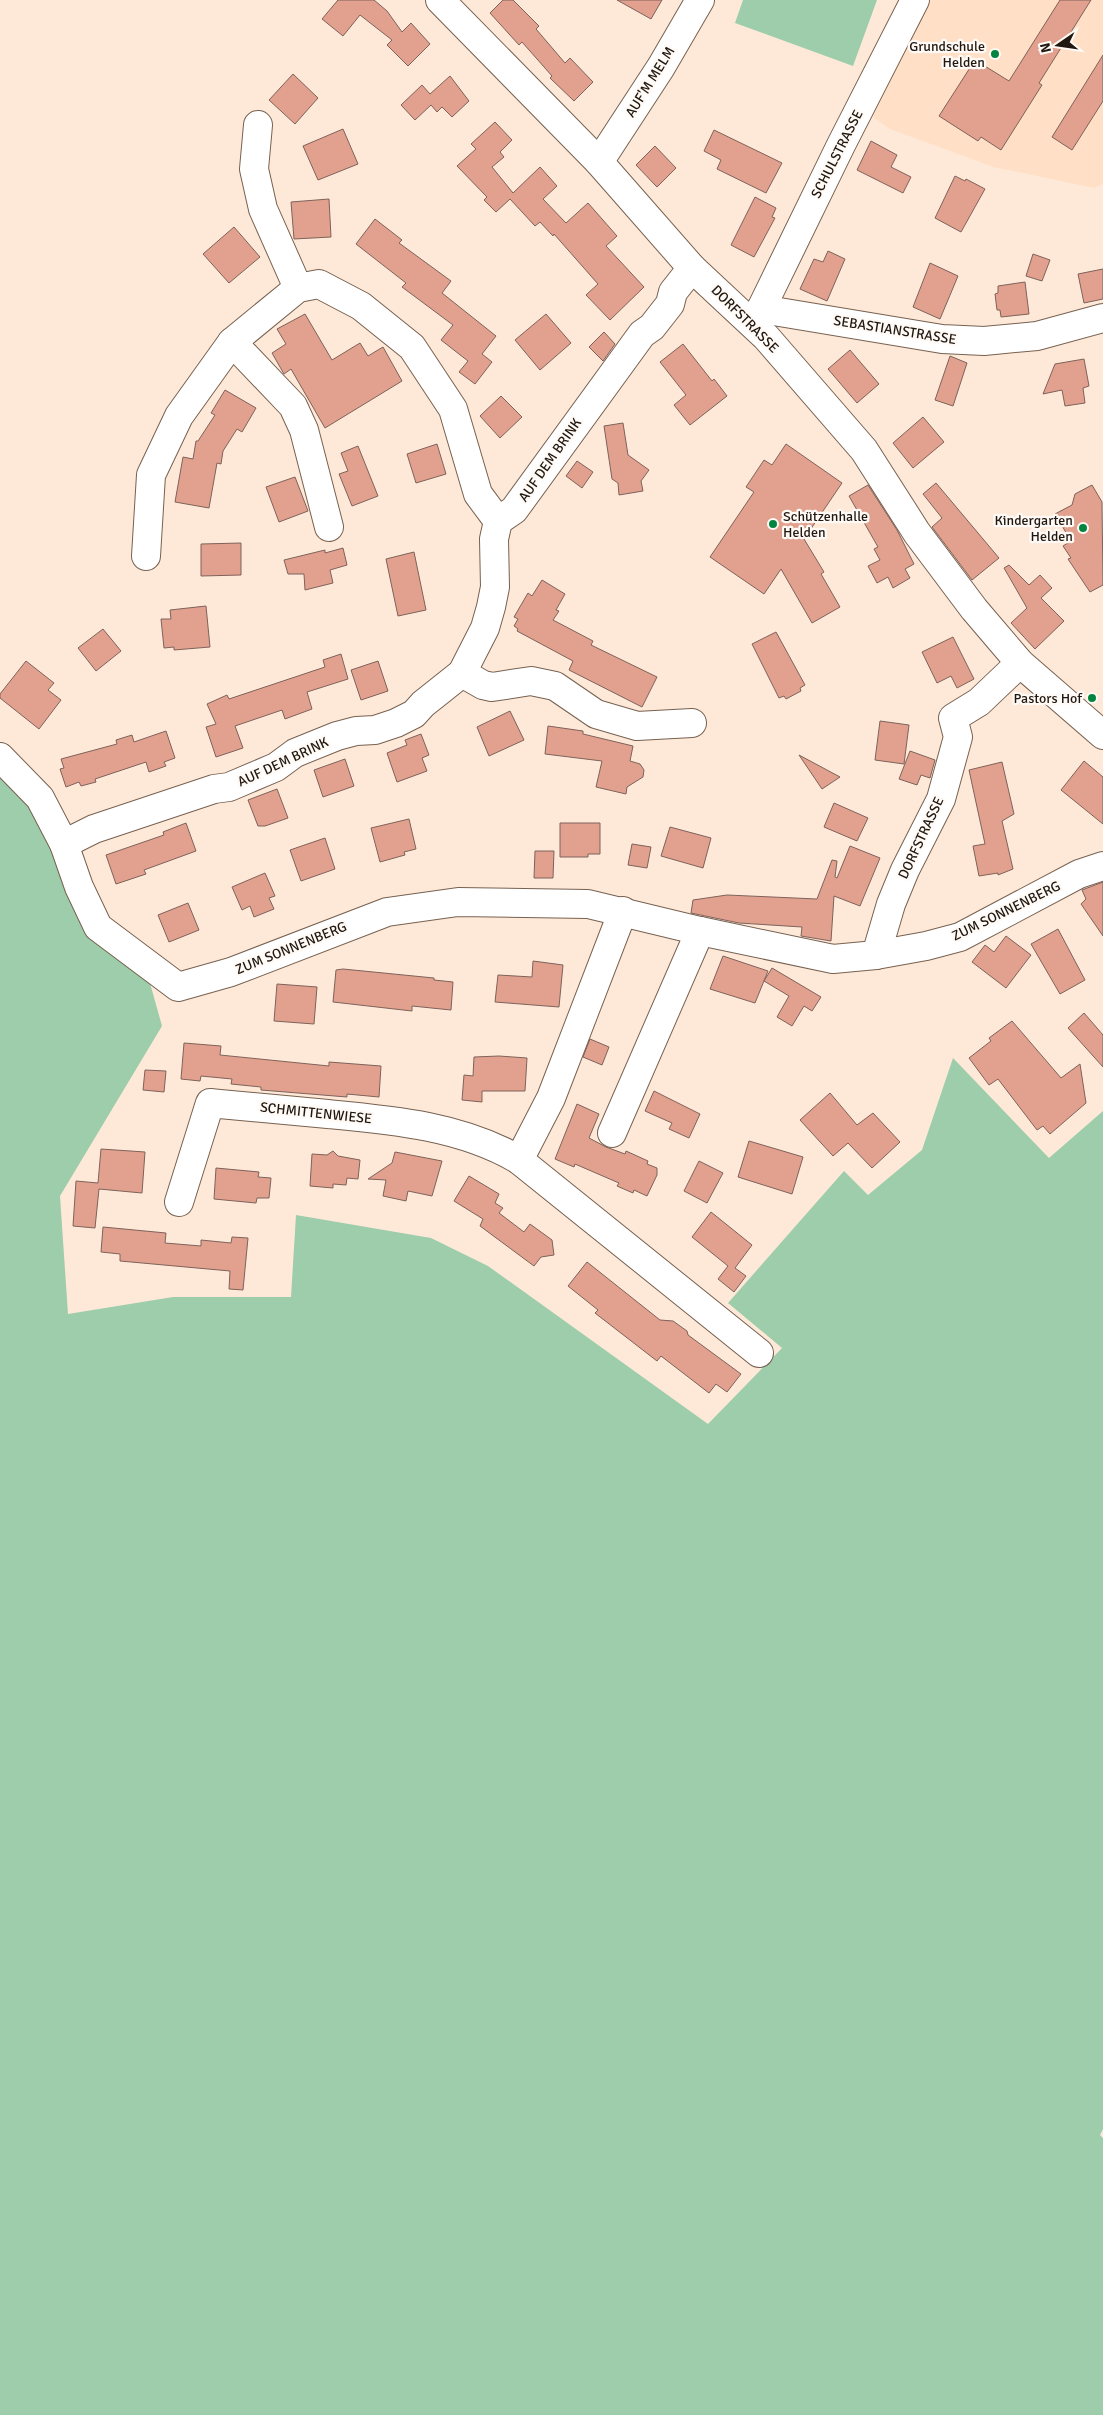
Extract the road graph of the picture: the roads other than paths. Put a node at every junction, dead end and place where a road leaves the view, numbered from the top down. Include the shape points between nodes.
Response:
1 (440, 0) edge
2 (700, 0) edge
3 (915, 0) edge
4 (258, 125) dead end
5 (599, 162) junction
6 (692, 268) junction
7 (298, 288) junction
8 (756, 315) junction
9 (1103, 318) edge
10 (232, 342) junction
11 (498, 521) junction
12 (330, 527) dead end
13 (146, 556) dead end
14 (1020, 663) junction
15 (462, 673) junction
16 (692, 723) dead end
17 (1103, 735) edge
18 (0, 757) edge
19 (64, 844) junction
20 (1103, 866) edge
21 (623, 911) junction
22 (700, 931) junction
23 (876, 955) junction
24 (612, 1133) dead end
25 (519, 1160) junction
26 (179, 1202) dead end
27 (759, 1353) dead end

1 - 5 street, DORFSTRASSE
2 - 5 street, AUF'M MELM
3 - 8 street, SCHULSTRASSE
4 - 7 street via 254,169 263,209
5 - 6 street, DORFSTRASSE
6 - 8 street, DORFSTRASSE
6 - 11 street, AUF DEM BRINK via 673,292 670,304 652,327 642,334 514,510
7 - 10 street
7 - 11 street via 319,284 361,306 412,347 453,409 478,494
8 - 9 street, SEBASTIANSTRASSE via 942,339 984,341 1037,336
8 - 14 street, DORFSTRASSE via 864,450 916,533
10 - 12 street via 293,406 304,430
10 - 13 street via 179,416 151,475
11 - 15 street, AUF DEM BRINK via 491,607 478,644
14 - 17 street, DORFSTRASSE
14 - 23 street, DORFSTRASSE via 979,702 953,718 958,737 940,799 891,904
15 - 16 street via 492,687 531,681 555,686 596,714 637,726
15 - 19 street, AUF DEM BRINK via 414,714 396,723 337,736 295,753 276,767 230,787 214,789 94,829
18 - 19 street, ZUM SONNENBERG via 40,798
19 - 21 street, ZUM SONNENBERG via 98,927 178,987 231,972 395,910 458,902 588,904
20 - 23 street, ZUM SONNENBERG via 1079,874 960,937
21 - 22 street, ZUM SONNENBERG
21 - 25 street via 552,1098
22 - 23 street, ZUM SONNENBERG via 832,960
22 - 24 street
25 - 26 street, SCHMITTENWIESE via 496,1146 419,1126 372,1118 210,1103
25 - 27 street, SCHMITTENWIESE

